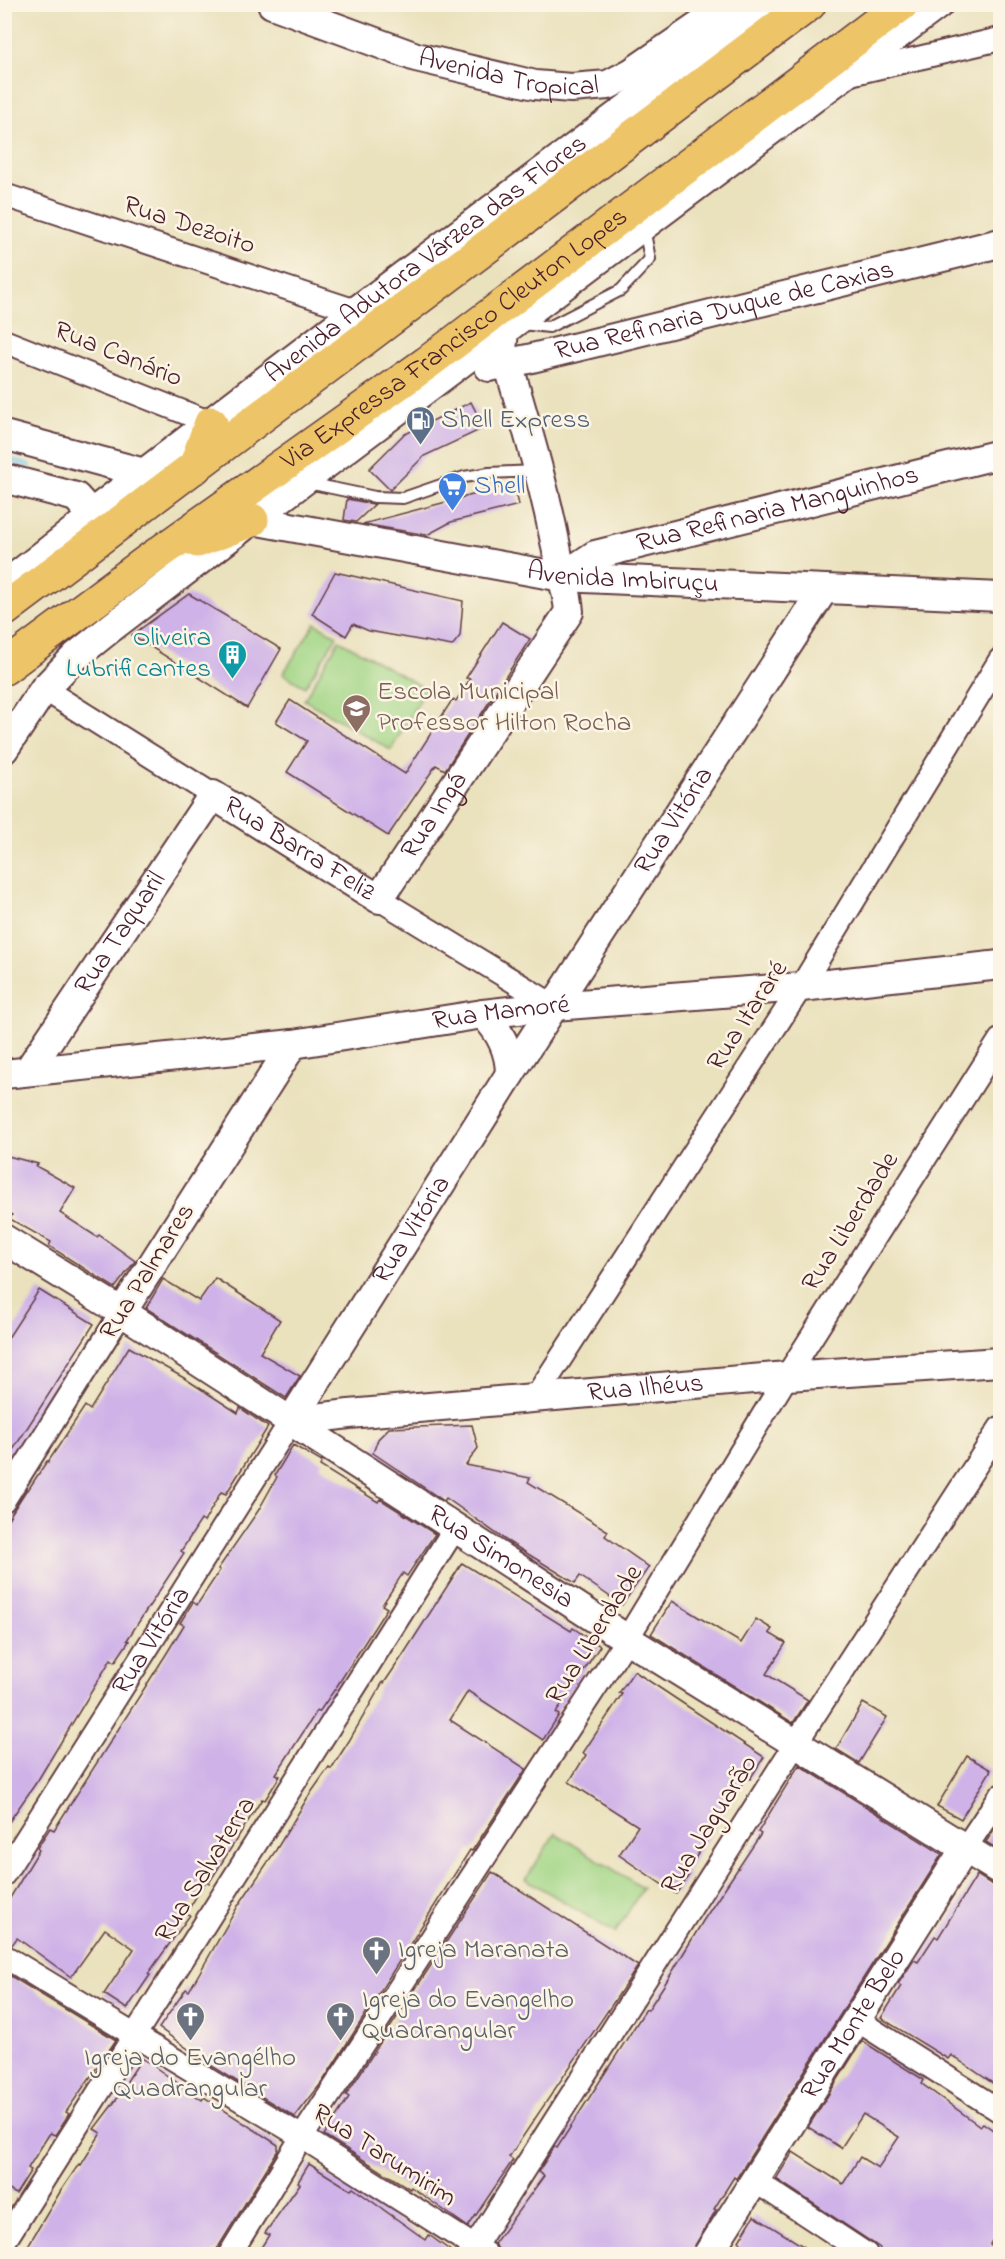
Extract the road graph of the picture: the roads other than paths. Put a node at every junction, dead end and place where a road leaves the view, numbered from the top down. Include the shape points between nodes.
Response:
1 (272, 4) edge
2 (731, 4) edge
3 (766, 4) edge
4 (810, 4) edge
5 (902, 4) edge
6 (939, 4) edge
7 (1000, 39) edge
8 (846, 75) junction
9 (608, 85) junction
10 (616, 117) junction
11 (4, 195) edge
12 (1000, 243) edge
13 (356, 312) junction
14 (510, 327) junction
15 (4, 341) edge
16 (508, 363) junction
17 (446, 375) junction
18 (211, 423) junction
19 (4, 435) edge
20 (1000, 454) edge
21 (195, 467) junction
22 (540, 471) junction
23 (144, 474) junction
24 (4, 478) edge
25 (302, 482) junction
26 (88, 516) junction
27 (252, 520) junction
28 (148, 561) junction
29 (562, 577) junction
30 (4, 582) edge
31 (824, 589) junction
32 (1000, 597) edge
33 (4, 610) edge
34 (1000, 660) edge
35 (4, 668) edge
36 (44, 689) junction
37 (4, 749) edge
38 (213, 795) junction
39 (379, 899) junction
40 (1000, 965) edge
41 (801, 987) junction
42 (554, 1006) junction
43 (483, 1014) junction
44 (1000, 1040) edge
45 (293, 1044) junction
46 (16, 1072) edge
47 (510, 1074) junction
48 (4, 1239) edge
49 (122, 1312) junction
50 (1000, 1362) edge
51 (787, 1376) junction
52 (317, 1378) junction
53 (535, 1398) junction
54 (291, 1421) junction
55 (1000, 1428) edge
56 (336, 1430) junction
57 (4, 1500) edge
58 (455, 1528) junction
59 (627, 1640) junction
60 (796, 1743) junction
61 (1000, 1796) edge
62 (966, 1847) junction
63 (1000, 1869) edge
64 (4, 1874) edge
65 (4, 1956) edge
66 (857, 2020) junction
67 (135, 2036) junction
68 (1000, 2111) edge
69 (302, 2136) junction
70 (755, 2181) junction
71 (4, 2242) edge
72 (477, 2252) edge
73 (230, 2254) edge
74 (708, 2254) edge
75 (866, 2254) edge

1 - 9 street, Avenida Tropical via 416,57 535,85
2 - 9 street, Avenida Tropical
3 - 10 street, Avenida Adutora Várzea das Flores
4 - 21 highway, Via Expressa Francisco Cleuton Lopes
5 - 28 highway, Via Expressa Francisco Cleuton Lopes via 427,363
6 - 8 street
7 - 8 street
8 - 14 street
9 - 10 street
10 - 13 street, Avenida Adutora Várzea das Flores
11 - 13 street, Rua Dezoito
12 - 16 street, Rua Refinaria Duque de Caxias
13 - 18 street, Avenida Adutora Várzea das Flores
14 - 16 street, Rua Ingá via 502,350
14 - 17 street
15 - 18 street, Rua Canário
16 - 17 street, Rua Refinaria Duque de Caxias
16 - 22 street, Rua Ingá
17 - 25 street
18 - 21 highway
18 - 23 street, Avenida Adutora Várzea das Flores
19 - 23 street
20 - 29 street, Rua Refinaria Manguinhos via 595,555
21 - 33 highway, Via Expressa Francisco Cleuton Lopes
22 - 25 lane via 464,477 403,498 375,497
22 - 29 street, Rua Ingá
23 - 26 street, Avenida Adutora Várzea das Flores
24 - 26 street via 76,497
25 - 27 street
26 - 30 street
27 - 28 highway
27 - 29 street, Avenida Imbiruçu
27 - 36 street via 76,656
28 - 35 highway, Via Expressa Francisco Cleuton Lopes
29 - 31 street, Avenida Imbiruçu
29 - 39 street, Rua Ingá via 569,612
31 - 32 street, Avenida Imbiruçu
31 - 42 street, Rua Vitória
34 - 41 street, Rua Itararé
36 - 37 street
36 - 38 street, Rua Barra Feliz
38 - 39 street, Rua Barra Feliz
38 - 46 street, Rua Taquaril
39 - 42 street, Rua Barra Feliz
40 - 41 street, Rua Mamoré
41 - 42 street, Rua Mamoré
41 - 53 street, Rua Itararé
42 - 43 street, Rua Mamoré
42 - 47 street, Rua Vitória
43 - 45 street, Rua Mamoré
43 - 47 street via 504,1042
44 - 51 street, Rua Liberdade
45 - 46 street, Rua Mamoré
45 - 49 street, Rua Palmares
47 - 52 street, Rua Vitória
48 - 49 street, Rua Simonesia
49 - 54 street, Rua Simonesia
49 - 57 street, Rua Palmares
50 - 51 street, Rua Ilhéus
51 - 53 street, Rua Ilhéus
51 - 59 street, Rua Liberdade
52 - 54 street, Rua Vitória
52 - 56 street via 317,1396
53 - 56 street, Rua Ilhéus
54 - 56 street, Rua Simonesia
54 - 56 street, Rua Ilhéus
54 - 64 street, Rua Vitória
55 - 60 street, Rua Jaguarão
56 - 58 street, Rua Simonesia
58 - 59 street, Rua Simonesia
58 - 67 street, Rua Salvaterra
59 - 60 street, Rua Simonesia
59 - 69 street, Rua Liberdade
60 - 62 street, Rua Simonesia
60 - 72 street, Rua Jaguarão
61 - 62 street, Rua Monte Belo
62 - 63 street, Rua Simonesia
62 - 66 street, Rua Monte Belo
65 - 67 street, Rua Tarumirim
66 - 68 street
66 - 70 street, Rua Monte Belo
67 - 69 street, Rua Tarumirim
67 - 71 street, Rua Salvaterra
69 - 72 street, Rua Tarumirim
69 - 73 street, Rua Liberdade
70 - 74 street, Rua Monte Belo
70 - 75 street

